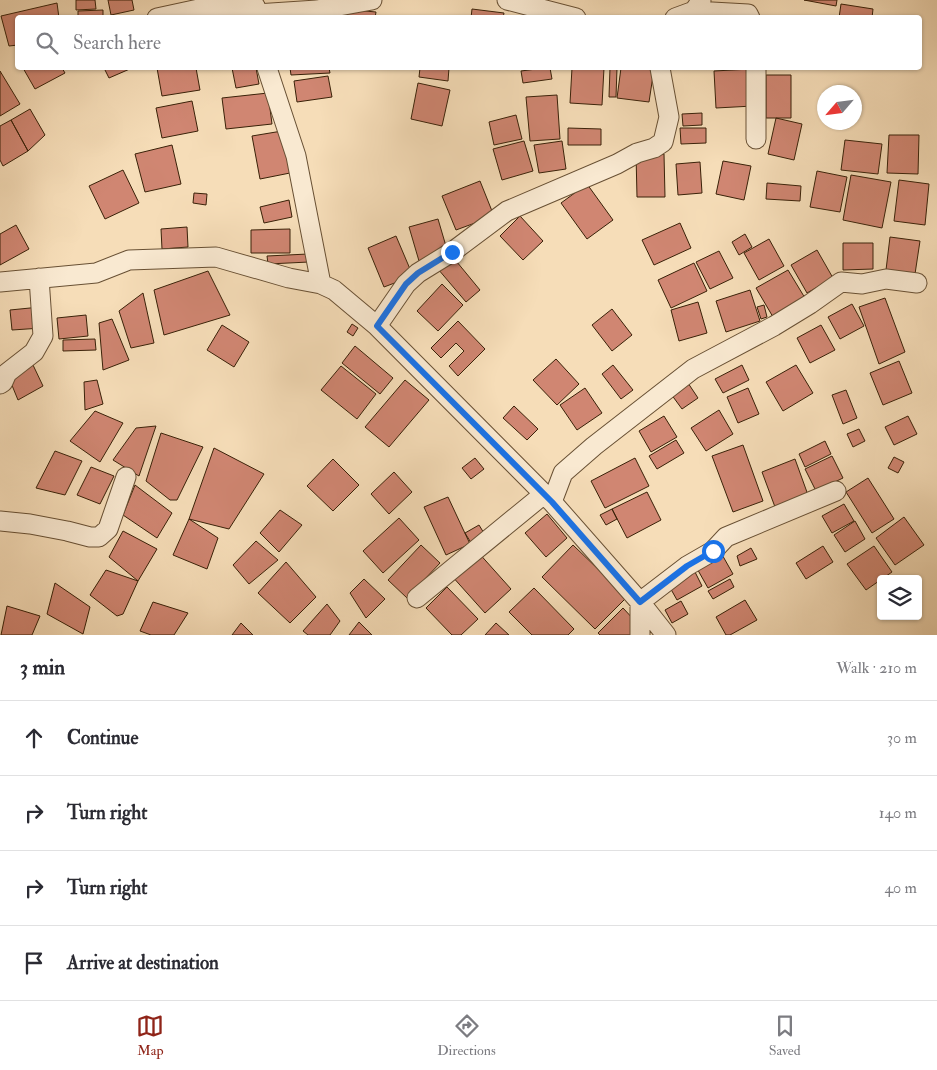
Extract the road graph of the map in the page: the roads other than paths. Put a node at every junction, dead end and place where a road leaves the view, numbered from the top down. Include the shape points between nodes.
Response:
1 (372, 0) edge
2 (507, 0) edge
3 (698, 6) edge
4 (255, 9) edge
5 (171, 15) edge
6 (564, 15) edge
7 (681, 15) edge
8 (748, 15) edge
9 (268, 70) edge
10 (660, 70) edge
11 (756, 70) edge
12 (756, 139) dead end
13 (39, 278) junction
14 (0, 282) edge
15 (917, 283) dead end
16 (321, 284) junction
17 (377, 326) junction
18 (0, 384) edge
19 (126, 478) dead end
20 (836, 491) dead end
21 (548, 498) junction
22 (0, 521) edge
23 (417, 598) dead end
24 (640, 602) junction
25 (640, 635) edge
26 (666, 635) edge

1 - 4 street via 317,10
2 - 6 street
3 - 7 street
3 - 8 street
4 - 5 street via 208,7
9 - 16 street via 296,156
10 - 17 street via 669,117 663,142 507,211 418,273 406,284
11 - 12 street
13 - 14 street
13 - 16 street via 96,272 129,260 216,257
13 - 18 street via 43,336 34,352 7,373
15 - 21 street via 886,278 862,284 840,282 774,326 693,369 563,473
16 - 17 street via 334,290
17 - 21 street
19 - 22 street via 108,529 99,537
20 - 24 street via 726,537 713,551 687,566
21 - 23 street
21 - 24 street
24 - 25 street
24 - 26 street

